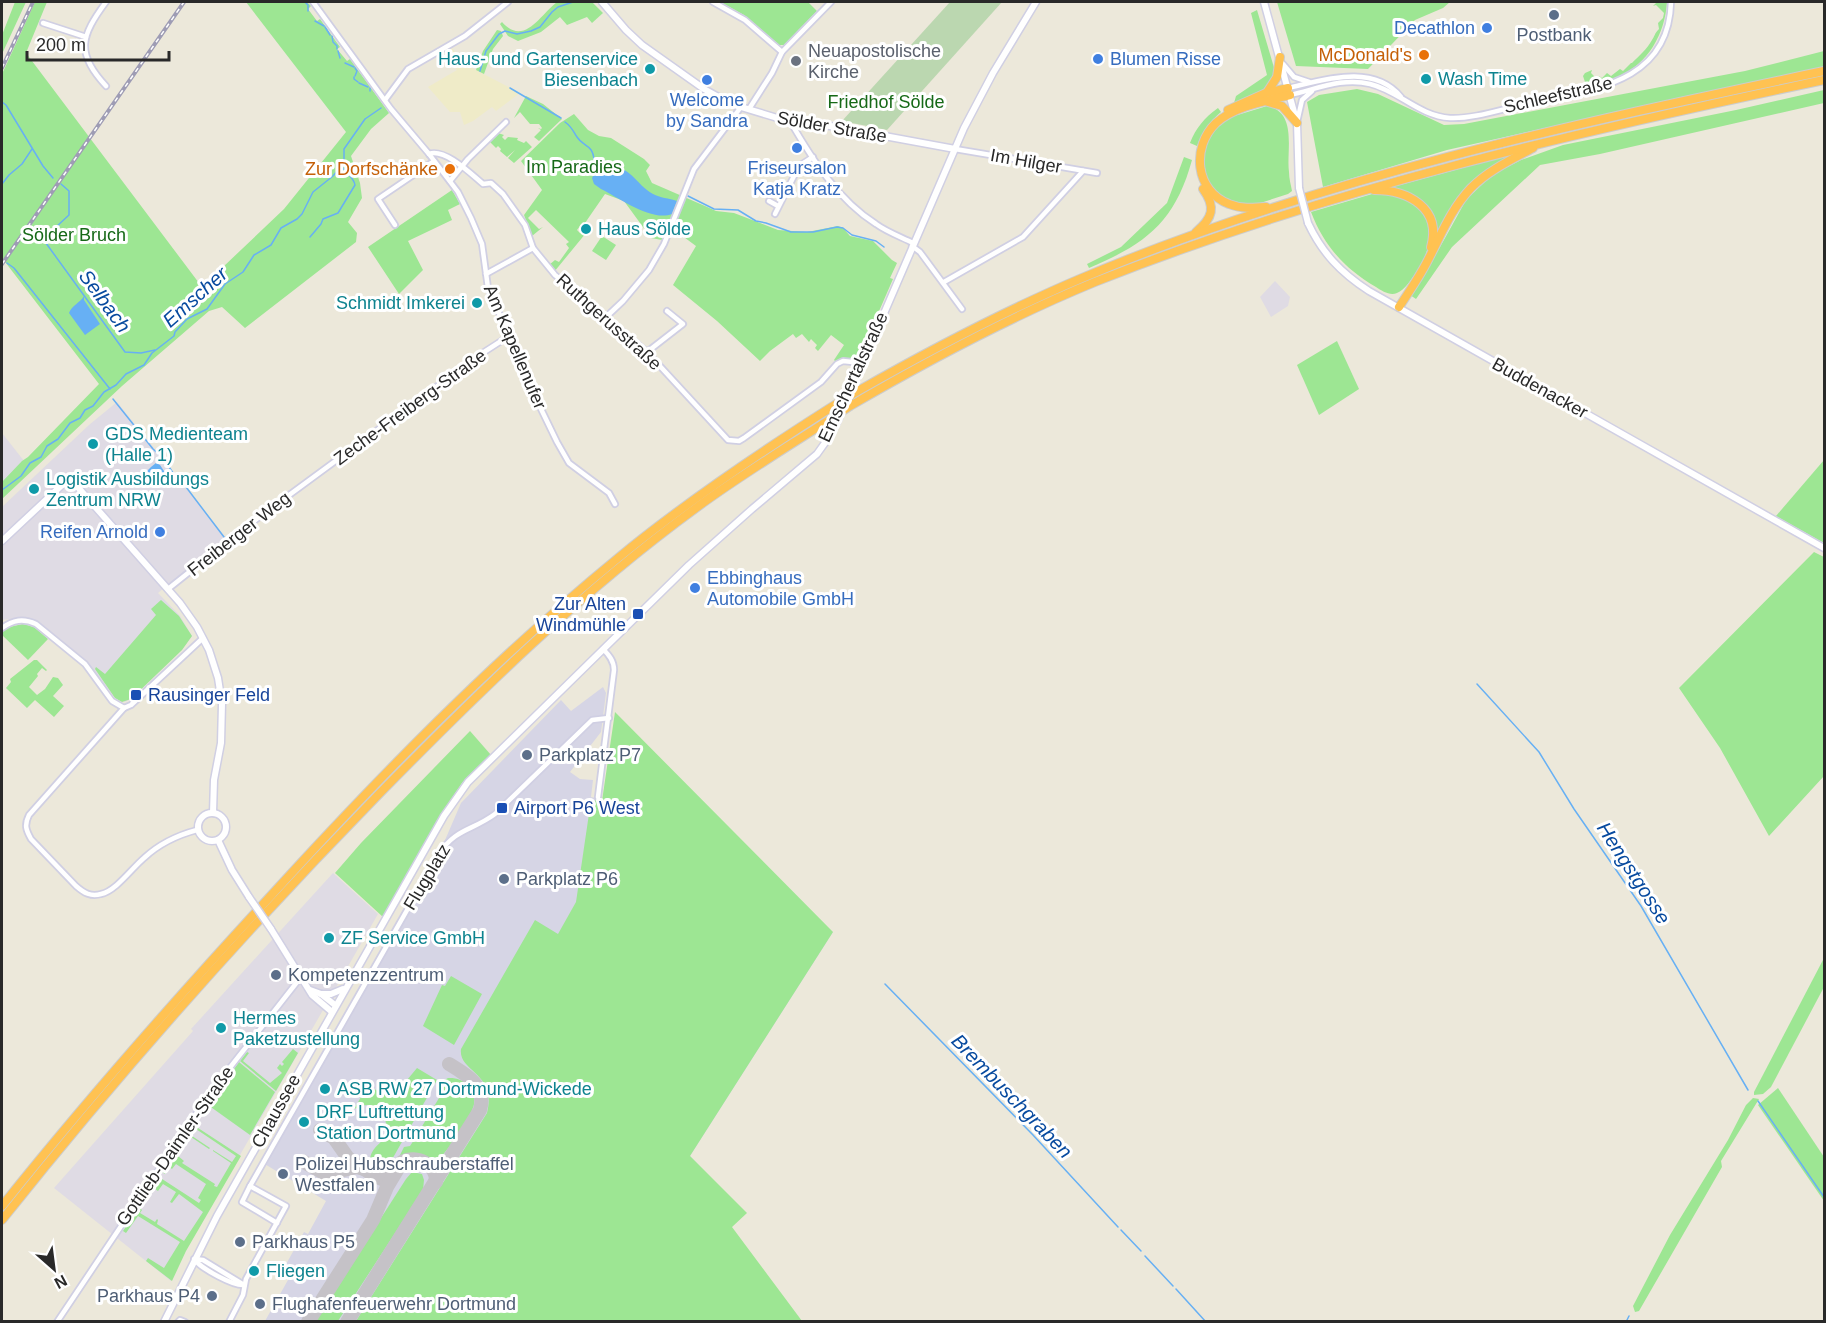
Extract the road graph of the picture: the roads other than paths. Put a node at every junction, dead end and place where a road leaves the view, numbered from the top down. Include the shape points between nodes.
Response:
1 (106, 2) edge
2 (313, 2) edge
3 (508, 2) edge
4 (604, 2) edge
5 (713, 2) edge
6 (831, 2) edge
7 (1036, 2) edge
8 (1264, 2) edge
9 (1671, 2) edge
10 (43, 23) dead end
11 (86, 37) junction
12 (782, 52) junction
13 (1280, 57) junction
14 (1824, 71) edge
15 (1824, 80) edge
16 (1309, 82) junction
17 (106, 86) dead end
18 (1317, 88) junction
19 (1289, 92) junction
20 (1266, 97) junction
21 (1403, 98) junction
22 (384, 100) junction
23 (741, 107) junction
24 (749, 109) junction
25 (790, 121) junction
26 (506, 122) dead end
27 (1297, 123) junction
28 (1542, 142) junction
29 (955, 149) junction
30 (429, 154) junction
31 (813, 157) junction
32 (434, 161) junction
33 (461, 167) junction
34 (1083, 171) junction
35 (1097, 173) dead end
36 (450, 181) junction
37 (1364, 190) junction
38 (374, 193) dead end
39 (378, 199) junction
40 (769, 201) dead end
41 (778, 206) junction
42 (1279, 206) junction
43 (774, 214) dead end
44 (395, 225) dead end
45 (1191, 236) junction
46 (913, 245) junction
47 (533, 248) junction
48 (486, 274) junction
49 (944, 282) junction
50 (1397, 306) junction
51 (962, 309) dead end
52 (667, 311) dead end
53 (606, 317) junction
54 (510, 336) junction
55 (647, 352) junction
56 (862, 363) junction
57 (310, 479) joint
58 (615, 504) dead end
59 (2, 541) edge
60 (1824, 549) edge
61 (168, 589) junction
62 (2, 628) edge
63 (203, 638) junction
64 (603, 649) junction
65 (124, 708) junction
66 (609, 718) junction
67 (494, 755) joint
68 (598, 797) dead end
69 (213, 813) junction
70 (197, 830) junction
71 (219, 840) junction
72 (301, 977) junction
73 (346, 987) junction
74 (310, 990) junction
75 (321, 994) junction
76 (336, 1005) junction
77 (332, 1012) junction
78 (250, 1186) junction
79 (2, 1206) edge
80 (2, 1220) edge
81 (277, 1223) junction
82 (194, 1259) junction
83 (244, 1286) junction
84 (57, 1322) edge
85 (164, 1322) edge
86 (178, 1322) edge
87 (185, 1322) edge
88 (229, 1322) edge

1 - 11 street
2 - 22 street, Am Kapellenufer
3 - 22 street via 465,36 408,69
4 - 23 main road, Sölder Straße via 650,52 713,95
5 - 12 street via 745,20
6 - 12 street
7 - 29 main road, Emschertalstraße via 975,106
8 - 13 main road, Buddenacker
9 - 21 street, Schleefstraße via 1666,31 1655,52 1640,69 1611,85 1449,118 1430,114
10 - 11 street
11 - 17 street via 88,63
12 - 24 street
13 - 16 street via 1292,75
13 - 19 main road, Buddenacker
13 - 20 highway via 1277,76
14 - 42 highway via 1525,138
15 - 28 highway
16 - 19 street, Schleefstraße
16 - 21 street, Schleefstraße via 1367,78 1389,86
18 - 19 street, Schleefstraße
18 - 21 street, Schleefstraße via 1364,82
18 - 27 street via 1302,100
19 - 20 highway
19 - 27 main road, Buddenacker
20 - 27 highway via 1282,106
20 - 42 highway via 1215,124 1202,144 1199,166 1208,188 1223,202 1246,208
20 - 45 highway via 1223,113 1202,135 1195,166 1212,208 1205,224
22 - 30 street, Am Kapellenufer
23 - 24 main road, Sölder Straße
23 - 53 street via 694,170 664,244 649,270
24 - 25 main road, Sölder Straße
25 - 29 main road, Sölder Straße
25 - 31 street
26 - 33 street
27 - 50 main road, Buddenacker, bridge via 1299,188 1318,243 1337,267 1357,283
28 - 37 highway
28 - 50 highway via 1501,164 1470,189
29 - 34 street, Im Hilger
29 - 46 main road, Emschertalstraße
30 - 32 street, Am Kapellenufer
30 - 33 street, Ruthgerusstraße via 444,155
31 - 41 street via 799,166
31 - 46 street via 856,210
32 - 36 street, Am Kapellenufer
32 - 39 street
33 - 36 street
33 - 47 street, Ruthgerusstraße via 503,194 522,219
34 - 35 street, Im Hilger
34 - 49 street via 1023,237
36 - 48 street, Am Kapellenufer via 479,235
37 - 50 highway via 1391,190 1409,196 1421,206 1431,225 1427,256
37 - 80 highway, bridge via 1229,232 1036,308 942,354 850,406 697,508 530,646 442,730 202,984
38 - 39 street
39 - 44 street
40 - 41 street
41 - 43 street
42 - 45 highway
45 - 79 highway, bridge via 1018,306 856,392 748,461 662,523 571,597 478,682 375,785 230,940
46 - 49 street
46 - 56 main road, Emschertalstraße
47 - 48 street
47 - 53 street, Ruthgerusstraße via 555,275
48 - 54 street, Am Kapellenufer via 488,288
49 - 51 street
50 - 60 main road, Buddenacker
52 - 55 street via 683,324
53 - 55 street, Ruthgerusstraße
54 - 57 street, Zeche-Freiberg-Straße
54 - 58 street, Am Kapellenufer via 564,456 609,493
55 - 56 street, Ruthgerusstraße via 722,435 733,441 744,438 815,387 837,364
56 - 64 main road, Emschertalstraße via 832,432 817,454 713,543
57 - 61 street, Freiberger Weg
59 - 61 main road via 63,484 71,482
61 - 63 main road
62 - 65 street via 21,620 36,624 86,664 112,701
63 - 65 street
63 - 69 main road via 214,664 222,704
64 - 66 street via 614,665
64 - 67 main road, Emschertalstraße
65 - 70 street via 29,815 26,831 76,886 95,896 109,891 154,850
66 - 68 street
66 - 78 street, Flugplatz via 592,720 495,814 446,843
67 - 73 main road, Chaussee via 451,804
69 - 70 main road via 199,820
69 - 71 main road via 226,825
70 - 71 main road via 205,840
71 - 72 main road, bridge via 231,870
72 - 74 main road
72 - 84 street, Gottlieb-Daimler-Straße via 210,1093
73 - 75 main road
73 - 76 main road, Chaussee
74 - 75 main road
74 - 77 main road
75 - 76 main road
76 - 77 main road, Chaussee
77 - 82 main road, Chaussee
78 - 81 street via 242,1202
78 - 81 street via 286,1206
81 - 83 street
82 - 83 street via 237,1286
82 - 85 main road, Chaussee
83 - 88 street
86 - 87 street

